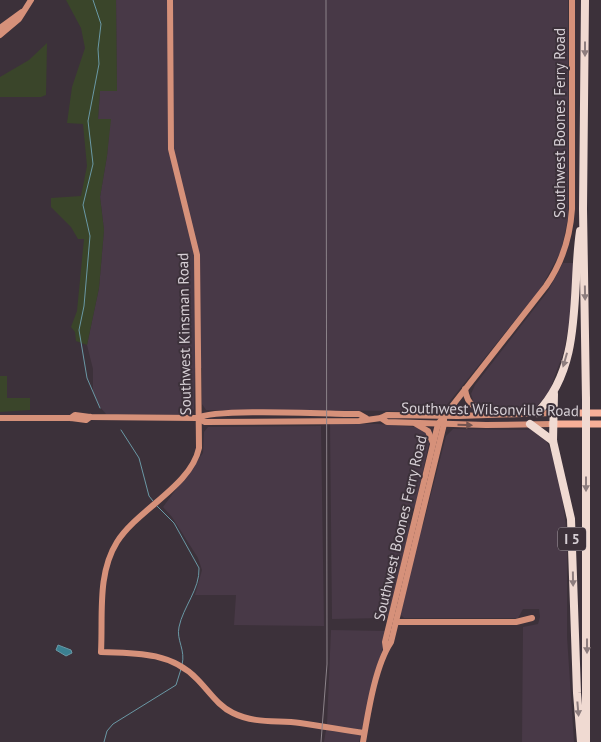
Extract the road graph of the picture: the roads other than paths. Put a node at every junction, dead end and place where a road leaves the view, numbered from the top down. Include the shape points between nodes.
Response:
1 (31, 0) edge
2 (170, 0) edge
3 (572, 0) edge
4 (585, 0) edge
5 (22, 12) junction
6 (0, 28) edge
7 (0, 36) edge
8 (584, 209) junction
9 (465, 389) junction
10 (554, 394) junction
11 (537, 413) junction
12 (553, 413) junction
13 (601, 413) edge
14 (444, 415) junction
15 (507, 415) junction
16 (0, 418) edge
17 (198, 418) junction
18 (381, 418) junction
19 (412, 422) junction
20 (441, 424) junction
21 (530, 424) junction
22 (552, 424) junction
23 (601, 424) edge
24 (553, 442) junction
25 (433, 444) junction
26 (532, 618) dead end
27 (396, 622) junction
28 (386, 649) junction
29 (364, 733) junction
30 (363, 742) edge
31 (581, 742) edge
32 (586, 742) edge

1 - 5 street
2 - 17 street, Southwest Kinsman Road via 171,149 197,255
3 - 9 street, Southwest Boones Ferry Road via 572,209 567,243 546,286
4 -> 8 highway, I 5
5 - 6 street
5 - 7 street
8 -> 10 highway, I 5 via 573,326
8 -> 32 highway, I 5, bridge
9 - 14 street, Southwest Boones Ferry Road
9 - 15 street via 470,403 476,408 498,410
10 - 11 highway, I 5
10 - 12 highway, I 5
11 - 12 street, Southwest Wilsonville Road
11 - 15 street, Southwest Wilsonville Road
12 - 13 main road, Southwest Wilsonville Road
12 - 22 highway, I 5
14 - 15 street, Southwest Wilsonville Road
14 - 18 street, Southwest Wilsonville Road via 387,415
14 - 20 street, Southwest Boones Ferry Road
16 - 17 street, Southwest Wilsonville Road
17 - 18 street, Southwest Wilsonville Road via 205,422
17 - 29 street, Southwest Kinsman Road via 199,448 195,459 183,476 117,542 108,561 103,579 101,652 150,654 175,663 188,671 218,702 238,715 258,721 299,723
18 - 19 street, Southwest Wilsonville Road via 387,422
19 - 20 street, Southwest Wilsonville Road
19 - 25 street via 428,431
20 -> 21 street, Southwest Wilsonville Road
20 - 25 street, Southwest Boones Ferry Road
20 - 27 street, Southwest Boones Ferry Road
21 - 22 street, Southwest Wilsonville Road
21 - 24 highway
22 - 23 main road, Southwest Wilsonville Road
22 - 24 highway, I 5
24 -> 31 highway, I 5 via 571,519
25 - 28 street, Southwest Boones Ferry Road via 385,642
26 - 27 street via 516,622
27 - 28 street, Southwest Boones Ferry Road
28 - 29 street, Southwest Boones Ferry Road
29 - 30 street, Southwest Boones Ferry Road

